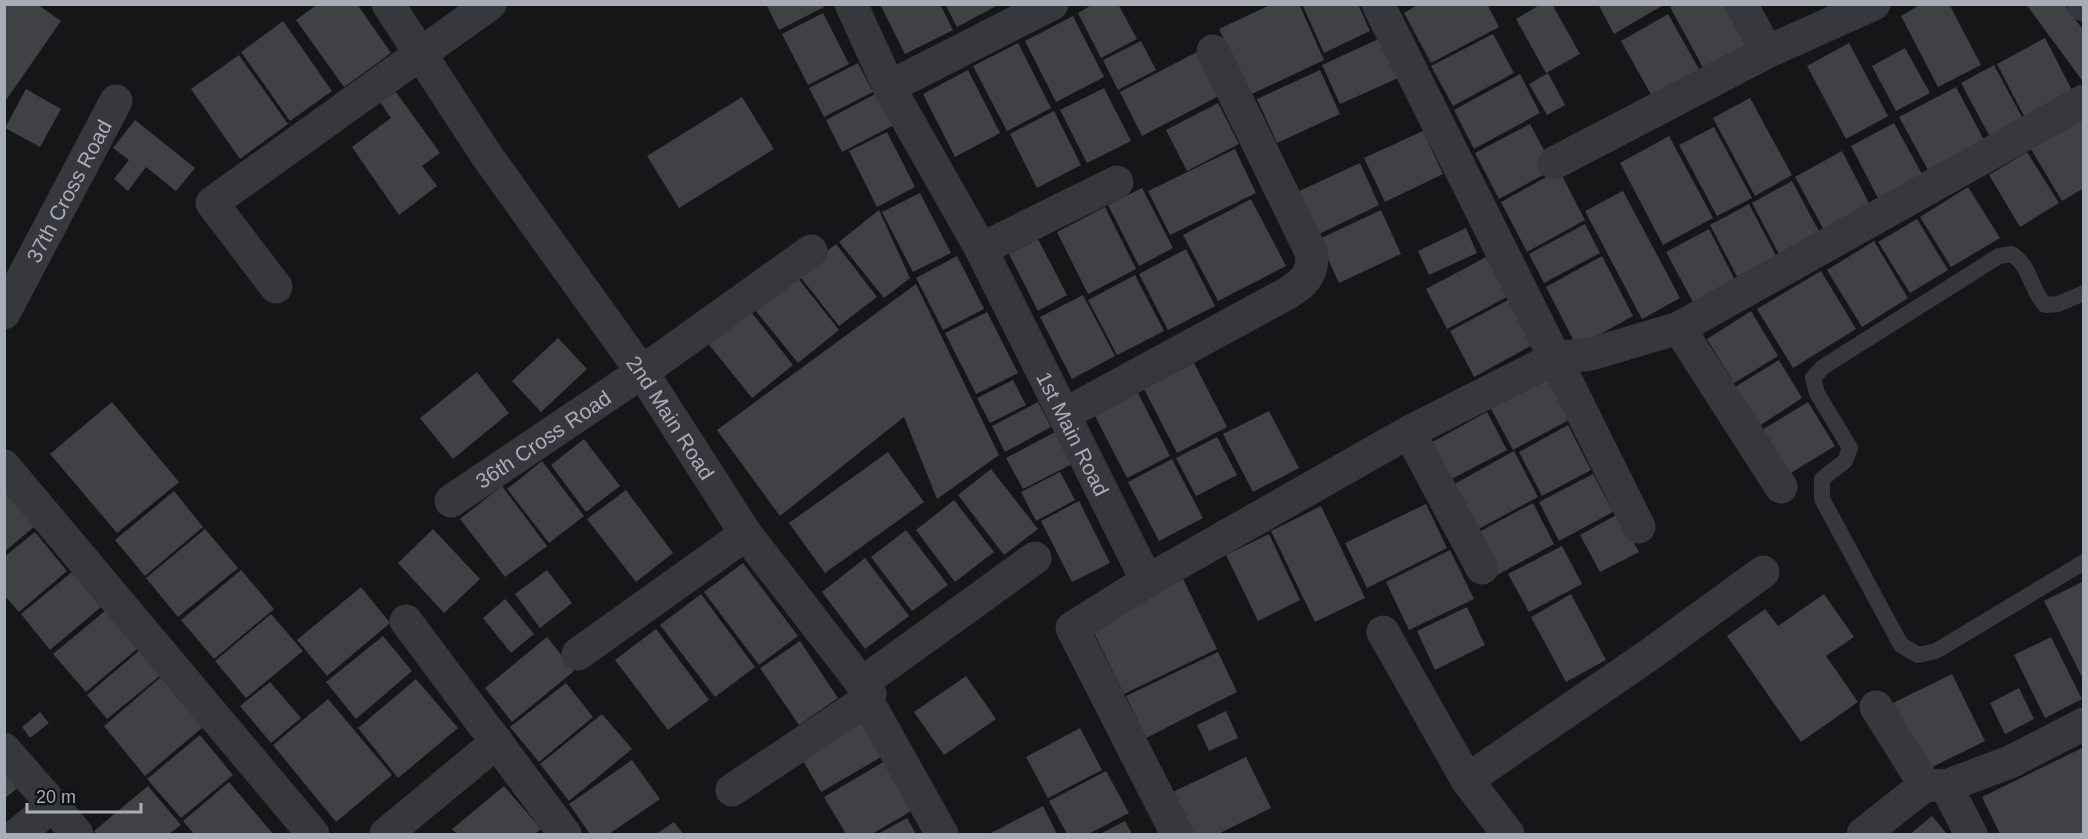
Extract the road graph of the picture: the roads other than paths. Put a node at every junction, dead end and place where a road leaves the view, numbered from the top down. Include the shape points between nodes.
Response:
1 (388, 4) edge
2 (490, 4) edge
3 (851, 4) edge
4 (1052, 4) edge
5 (1378, 4) edge
6 (1741, 4) edge
7 (1874, 4) edge
8 (1213, 51) dead end
9 (1767, 52) junction
10 (421, 55) junction
11 (889, 87) junction
12 (116, 101) dead end
13 (2084, 101) edge
14 (1554, 163) dead end
15 (1117, 182) dead end
16 (981, 249) junction
17 (812, 251) dead end
18 (276, 287) dead end
19 (2084, 293) edge
20 (4, 313) edge
21 (1679, 328) junction
22 (1555, 358) junction
23 (642, 372) junction
24 (1065, 414) junction
25 (1409, 432) junction
26 (4, 466) edge
27 (1781, 488) dead end
28 (451, 501) dead end
29 (1639, 527) dead end
30 (746, 534) junction
31 (1035, 558) dead end
32 (2084, 562) edge
33 (1482, 568) dead end
34 (1763, 572) dead end
35 (1147, 581) junction
36 (406, 621) dead end
37 (1383, 632) dead end
38 (578, 654) dead end
39 (865, 692) junction
40 (1876, 707) dead end
41 (2084, 724) edge
42 (497, 742) junction
43 (4, 749) edge
44 (1467, 780) junction
45 (1935, 786) junction
46 (732, 790) dead end
47 (53, 805) junction
48 (18, 834) edge
49 (77, 834) edge
50 (313, 834) edge
51 (386, 834) edge
52 (565, 834) edge
53 (942, 834) edge
54 (1178, 834) edge
55 (1508, 834) edge
56 (1863, 834) edge
57 (1971, 834) edge

1 - 10 street, 2nd Main Road
2 - 10 street
3 - 11 street, 1st Main Road
4 - 11 street
5 - 22 street
6 - 9 street
7 - 9 street
8 - 24 street via 1312,254 1310,272 1286,294
9 - 14 street
10 - 18 street via 212,203
10 - 23 street, 2nd Main Road via 487,156
11 - 16 street, 1st Main Road
12 - 20 street, 37th Cross Road
13 - 21 street
15 - 16 street
16 - 24 street, 1st Main Road
17 - 23 street, 36th Cross Road
19 - 32 lane via 2045,305 2036,294 2025,264 2012,254 2000,256 1823,367 1814,378 1817,393 1850,448 1845,461 1822,479 1822,499 1900,645 1918,655 1936,651
21 - 22 street via 1591,354
21 - 27 street
22 - 25 street
22 - 29 street
23 - 28 street, 36th Cross Road
23 - 30 street, 2nd Main Road
24 - 35 street, 1st Main Road
25 - 33 street
25 - 35 street
26 - 50 street
30 - 38 street
30 - 39 street, 2nd Main Road
31 - 39 street
34 - 44 street
35 - 54 street via 1072,628
36 - 42 street
37 - 44 street
39 - 46 street
39 - 53 street, 2nd Main Road
40 - 45 street
41 - 45 street via 2010,762
42 - 51 street
42 - 52 street
43 - 47 street
44 - 55 street
45 - 56 street
45 - 57 street
47 - 48 street
47 - 49 street

